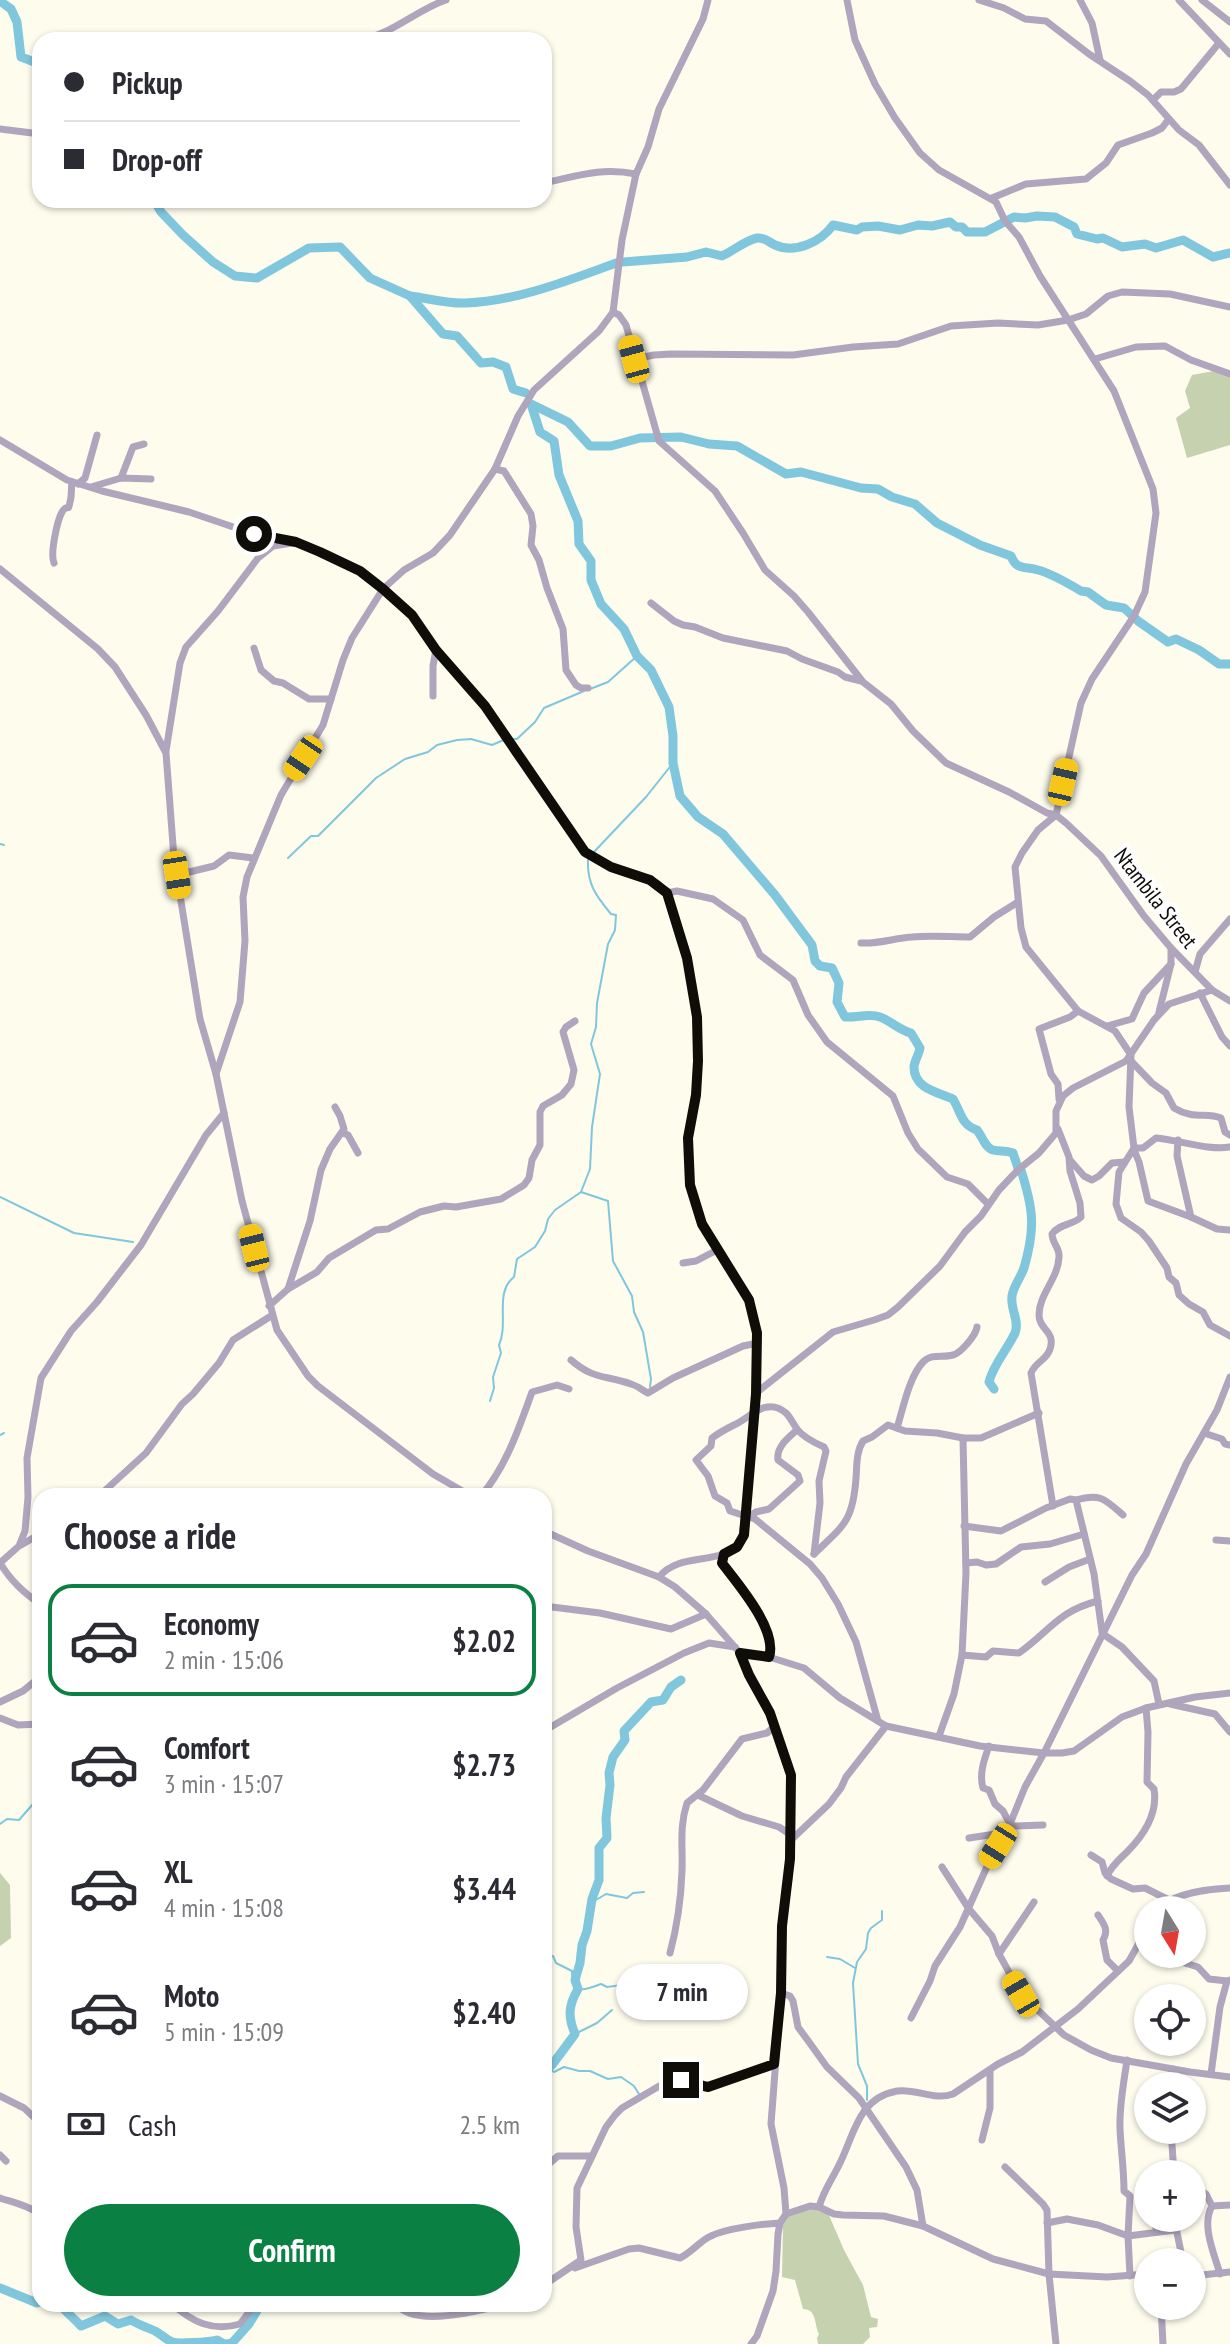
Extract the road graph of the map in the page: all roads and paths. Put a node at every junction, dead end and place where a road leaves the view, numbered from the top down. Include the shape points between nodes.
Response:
1 (446, 0) edge
2 (708, 0) edge
3 (847, 0) edge
4 (979, 0) edge
5 (999, 0) edge
6 (1080, 0) edge
7 (1179, 0) edge
8 (1202, 0) edge
9 (1004, 8) junction
10 (1230, 22) edge
11 (385, 32) edge
12 (1219, 43) junction
13 (1230, 54) edge
14 (1100, 60) junction
15 (1153, 100) junction
16 (1168, 120) junction
17 (0, 129) edge
18 (32, 133) edge
19 (636, 174) junction
20 (552, 181) edge
21 (1230, 185) edge
22 (992, 198) junction
23 (1230, 307) edge
24 (613, 312) junction
25 (1068, 320) junction
26 (634, 359) junction
27 (1095, 359) junction
28 (1230, 374) edge
29 (97, 435) dead end
30 (0, 440) edge
31 (144, 444) dead end
32 (495, 469) junction
33 (121, 478) junction
34 (151, 479) dead end
35 (75, 483) junction
36 (89, 488) junction
37 (296, 542) junction
38 (54, 563) dead end
39 (0, 569) edge
40 (383, 589) junction
41 (651, 603) dead end
42 (254, 648) dead end
43 (436, 650) junction
44 (863, 682) junction
45 (588, 688) dead end
46 (433, 696) dead end
47 (331, 699) junction
48 (166, 753) junction
49 (1056, 815) junction
50 (253, 858) junction
51 (177, 875) junction
52 (667, 893) junction
53 (1018, 902) junction
54 (1230, 919) edge
55 (861, 943) dead end
56 (1171, 948) junction
57 (1171, 964) junction
58 (1195, 972) junction
59 (1212, 990) junction
60 (1200, 993) junction
61 (1230, 1001) edge
62 (1078, 1011) junction
63 (1158, 1014) junction
64 (575, 1021) dead end
65 (1107, 1026) junction
66 (1230, 1046) edge
67 (1131, 1058) junction
68 (216, 1074) junction
69 (1058, 1103) junction
70 (335, 1107) dead end
71 (224, 1113) junction
72 (1058, 1129) junction
73 (343, 1133) junction
74 (1230, 1135) edge
75 (1178, 1140) junction
76 (1230, 1147) edge
77 (1134, 1149) junction
78 (358, 1153) dead end
79 (1070, 1160) junction
80 (1124, 1162) junction
81 (988, 1204) junction
82 (1191, 1217) junction
83 (1230, 1230) edge
84 (717, 1250) junction
85 (683, 1263) dead end
86 (288, 1289) junction
87 (269, 1306) junction
88 (271, 1316) junction
89 (977, 1327) dead end
90 (1230, 1336) edge
91 (758, 1343) junction
92 (571, 1360) dead end
93 (1230, 1377) edge
94 (569, 1389) dead end
95 (756, 1394) junction
96 (754, 1410) junction
97 (1039, 1413) junction
98 (897, 1428) junction
99 (797, 1430) junction
100 (1204, 1433) junction
101 (963, 1438) junction
102 (1230, 1445) edge
103 (108, 1488) edge
104 (457, 1488) edge
105 (487, 1488) edge
106 (1076, 1500) junction
107 (1053, 1506) junction
108 (748, 1515) junction
109 (1123, 1515) dead end
110 (964, 1526) junction
111 (1084, 1534) junction
112 (552, 1535) edge
113 (32, 1539) edge
114 (1216, 1540) dead end
115 (1230, 1541) edge
116 (19, 1546) junction
117 (724, 1554) junction
118 (814, 1554) junction
119 (1090, 1559) junction
120 (0, 1563) edge
121 (966, 1563) junction
122 (810, 1564) junction
123 (659, 1577) junction
124 (1045, 1582) dead end
125 (32, 1597) edge
126 (1098, 1601) junction
127 (552, 1607) edge
128 (706, 1614) junction
129 (1103, 1634) junction
130 (738, 1650) junction
131 (962, 1655) junction
132 (769, 1657) junction
133 (32, 1684) edge
134 (1230, 1693) edge
135 (0, 1702) edge
136 (1162, 1704) junction
137 (1146, 1708) junction
138 (0, 1718) edge
139 (882, 1723) junction
140 (32, 1724) edge
141 (552, 1726) edge
142 (775, 1726) junction
143 (1230, 1732) edge
144 (939, 1736) junction
145 (989, 1746) junction
146 (1044, 1753) junction
147 (698, 1795) junction
148 (1010, 1824) junction
149 (1043, 1825) dead end
150 (1002, 1833) junction
151 (791, 1837) junction
152 (969, 1838) dead end
153 (1091, 1855) dead end
154 (942, 1867) dead end
155 (1107, 1876) junction
156 (1230, 1888) edge
157 (1161, 1896) edge
158 (1185, 1896) edge
159 (1034, 1902) dead end
160 (969, 1909) junction
161 (1098, 1915) dead end
162 (1134, 1952) edge
163 (670, 1953) dead end
164 (999, 1954) junction
165 (1199, 1968) edge
166 (1118, 1971) junction
167 (1228, 1980) edge
168 (781, 1993) junction
169 (911, 2018) dead end
170 (1055, 2027) junction
171 (1127, 2060) junction
172 (774, 2064) junction
173 (1172, 2069) junction
174 (990, 2070) junction
175 (1172, 2072) edge
176 (1211, 2074) junction
177 (1230, 2077) edge
178 (0, 2096) edge
179 (867, 2109) junction
180 (32, 2116) edge
181 (982, 2140) dead end
182 (592, 2156) junction
183 (552, 2161) edge
184 (1005, 2167) dead end
185 (1206, 2194) edge
186 (0, 2198) edge
187 (1230, 2205) edge
188 (1212, 2206) junction
189 (819, 2207) junction
190 (32, 2208) edge
191 (786, 2214) junction
192 (780, 2223) junction
193 (1047, 2223) junction
194 (923, 2226) junction
195 (1156, 2232) edge
196 (1128, 2236) junction
197 (1230, 2272) edge
198 (562, 2274) junction
199 (1049, 2274) junction
200 (1220, 2274) junction
201 (1206, 2275) edge
202 (1130, 2276) junction
203 (1134, 2276) edge
204 (552, 2280) edge
205 (181, 2312) edge
206 (249, 2312) edge
207 (404, 2312) edge
208 (472, 2312) edge
209 (1162, 2320) edge
210 (751, 2344) edge
211 (1056, 2344) edge
212 (1163, 2344) edge

1 - 11 street
2 - 19 street
3 - 22 street via 855,40 906,136 939,170
4 - 9 street
5 - 9 street
6 - 14 street via 1092,23
7 - 12 street
8 - 10 street
9 - 14 street via 1025,19 1046,21
12 - 13 street
12 - 15 street via 1181,89 1161,92
14 - 15 street
15 - 16 street
16 - 21 street via 1199,145
16 - 22 street via 1152,133 1118,145 1086,179 1026,184
17 - 18 street
19 - 20 street via 616,170
19 - 24 street
22 - 25 street
23 - 25 street via 1170,294 1122,292
24 - 26 street via 626,325
24 - 32 street via 534,390
25 - 26 street via 951,326 898,344 793,355
25 - 27 street
26 - 44 street via 659,441 715,491 765,570 801,604
27 - 28 street via 1136,347 1165,346
27 - 49 street via 1147,469 1156,513 1145,592 1081,703
29 - 35 street via 85,478
30 - 35 street
31 - 33 street via 133,447
32 - 40 street via 441,547
32 - 45 street via 504,471 528,508 533,520 531,545 563,629 566,670 576,685
33 - 34 street
33 - 36 street
35 - 36 street
35 - 38 street via 56,527
36 - 37 street
37 - 40 street via 360,571
37 - 48 street via 273,546 258,558 186,647
39 - 48 street via 115,667
40 - 43 street via 412,615
40 - 47 street via 352,638
41 - 44 street via 683,625 787,651
42 - 47 street via 261,670 274,681 309,699
43 - 46 street
43 - 52 street via 485,706 585,852 650,880
44 - 49 street, Ntambila Street via 946,763
47 - 50 street via 323,725 290,778
48 - 51 street
49 - 53 street via 1038,830 1017,861
49 - 56 street, Ntambila Street via 1101,856
50 - 51 street via 229,855 214,866
50 - 68 street via 243,897 240,1002
51 - 68 street via 200,1019
52 - 81 street via 713,899 743,920 760,955 793,980 827,1042 893,1096 918,1149 947,1177 968,1184
52 - 84 street via 687,958 697,1017 690,1185
53 - 55 street via 970,937
53 - 62 street via 1026,947
54 - 58 street via 1200,954
56 - 57 street
56 - 58 street, Ntambila Street
57 - 63 street
57 - 65 street via 1144,993 1132,1019
58 - 59 street, Ntambila Street
59 - 60 street
59 - 61 street, Ntambila Street
60 - 63 street via 1169,1004
60 - 66 street
62 - 65 street
62 - 69 street via 1039,1029 1058,1084
63 - 67 street
64 - 86 street via 563,1032 574,1070 571,1084 540,1112 540,1145 524,1185 501,1199 432,1209 376,1230
65 - 67 street
67 - 69 street via 1073,1088
67 - 74 street via 1174,1108 1200,1117 1217,1116
67 - 77 street
68 - 71 street
69 - 72 street
70 - 73 street
71 - 87 street
71 - 116 street via 141,1245 71,1331 41,1378 27,1458 27,1518
72 - 79 street
72 - 81 street
73 - 78 street
73 - 86 street via 321,1170
75 - 76 street
75 - 77 street via 1156,1138
75 - 82 street
77 - 80 street
77 - 82 street via 1148,1201
79 - 80 street via 1092,1180 1112,1163
79 - 97 street via 1081,1217 1052,1234 1059,1259 1039,1316 1051,1347 1031,1373
80 - 90 street via 1116,1194 1121,1218 1146,1236 1179,1295
81 - 95 street via 940,1266 893,1312 833,1332
82 - 83 street
84 - 85 street
84 - 91 street via 749,1300
86 - 87 street
87 - 88 street
88 - 103 street via 233,1340 146,1453
88 - 104 street via 313,1382
89 - 98 street via 975,1337 956,1354 934,1356 921,1364
91 - 92 street via 648,1393 603,1379
91 - 95 street
93 - 100 street
94 - 105 street via 557,1385 532,1392 501,1468
95 - 96 street
96 - 99 street via 785,1412
96 - 108 street
96 - 108 street via 712,1438 696,1460 715,1496 730,1511
97 - 101 street via 986,1436
97 - 107 street
98 - 101 street
98 - 118 street via 888,1425 860,1444 850,1513
99 - 108 street via 777,1453 800,1481 769,1509
99 - 118 street via 826,1451
100 - 102 street
100 - 129 street
101 - 110 street
106 - 107 street
106 - 109 street via 1104,1498
106 - 111 street
107 - 110 street via 1001,1531
108 - 117 street via 741,1542
108 - 122 street
110 - 121 street
111 - 119 street
111 - 121 street via 1021,1547 996,1564
112 - 123 street
113 - 116 street
114 - 115 street
116 - 120 street
117 - 123 street via 676,1565
117 - 132 street via 722,1563 769,1635
118 - 122 street
119 - 124 street
119 - 126 street
120 - 125 street
121 - 131 street
122 - 139 street via 851,1629
123 - 128 street
126 - 129 street
126 - 131 street via 1064,1614 1019,1653
127 - 128 street via 671,1629
128 - 130 street
129 - 136 street via 1154,1681
129 - 146 street
130 - 132 street
130 - 141 street via 709,1643 684,1653
130 - 142 street
131 - 144 street
132 - 139 street via 804,1668
133 - 135 street
134 - 136 street
136 - 137 street
136 - 143 street via 1215,1714
137 - 146 street via 1122,1717 1074,1751
137 - 155 street via 1147,1782 1154,1789 1155,1807 1138,1840
138 - 140 street
139 - 144 street
139 - 151 street via 829,1804
142 - 147 street via 742,1739
142 - 151 street via 791,1775
144 - 145 street
145 - 146 street
145 - 148 street via 982,1785
146 - 148 street
147 - 151 street via 779,1827
147 - 163 street via 687,1803 684,1816 680,1899
148 - 149 street
148 - 150 street
150 - 152 street
150 - 160 street
151 - 168 street
153 - 155 street via 1102,1862
154 - 160 street
155 - 157 street
156 - 158 street
159 - 164 street
160 - 164 street via 992,1936
160 - 169 street
161 - 166 street via 1107,1933 1107,1960
162 - 166 street
164 - 170 street via 1021,1994
165 - 167 street via 1209,1979
166 - 170 street
167 - 176 street
168 - 172 street
168 - 179 street via 790,1996 798,2027 827,2067
170 - 171 street via 1091,2050
170 - 174 street
171 - 173 street
171 - 196 street via 1120,2127 1123,2187 1130,2196
172 - 182 street via 708,2087 688,2079 661,2085 622,2108
172 - 191 street via 771,2124
173 - 175 street
173 - 176 street
174 - 179 street via 947,2096 901,2090
174 - 181 street via 990,2108
176 - 177 street
178 - 180 street
179 - 189 street via 854,2126
179 - 194 street via 911,2176
182 - 183 street via 558,2156
182 - 198 street via 577,2188 581,2260
184 - 193 street via 1043,2204
185 - 188 street
186 - 190 street
187 - 188 street
188 - 200 street via 1208,2229
189 - 191 street
189 - 194 street via 834,2214 884,2216
191 - 192 street
192 - 198 street via 709,2236 680,2258 629,2249
192 - 210 street via 773,2291
193 - 196 street via 1067,2219
193 - 199 street
194 - 199 street via 993,2259
195 - 196 street
196 - 202 street
197 - 200 street
198 - 204 street
199 - 202 street
199 - 211 street
200 - 201 street
202 - 203 street
205 - 206 street via 218,2328 240,2324
207 - 208 street
209 - 212 street

